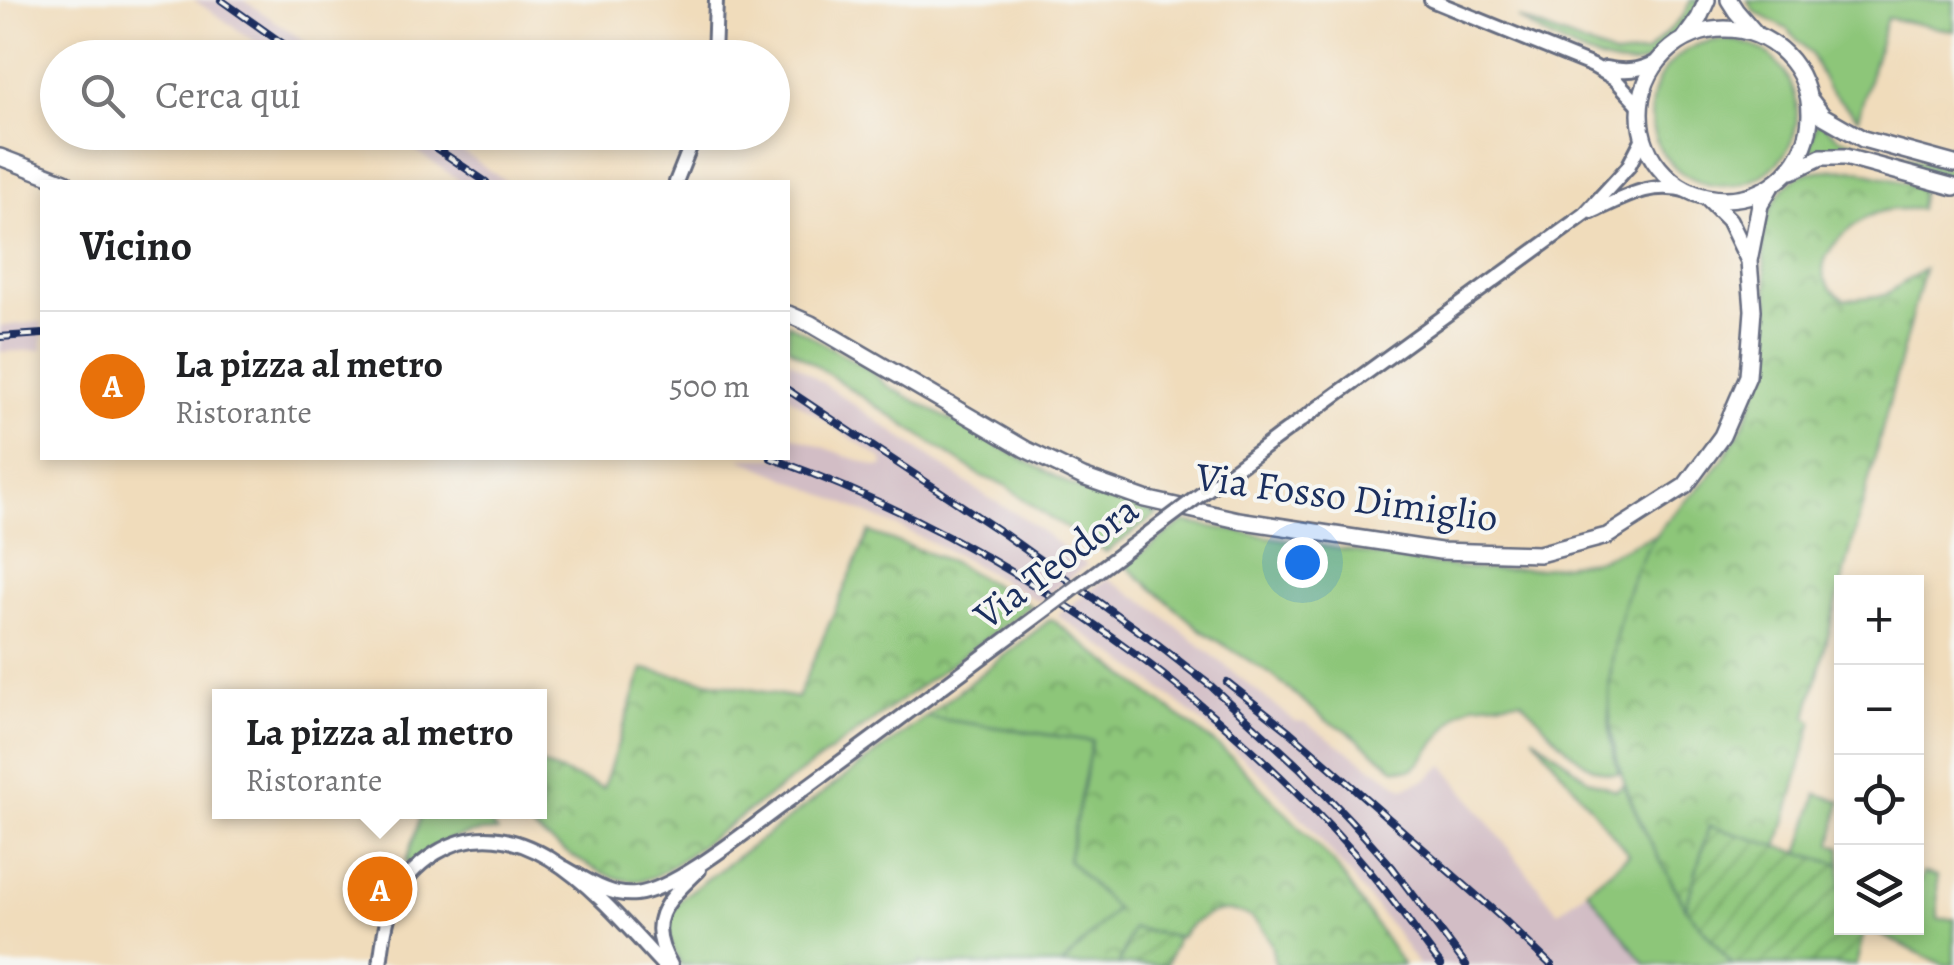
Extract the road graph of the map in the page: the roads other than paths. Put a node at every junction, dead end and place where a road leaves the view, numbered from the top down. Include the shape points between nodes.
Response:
1 (716, 0) edge
2 (1431, 0) edge
3 (1707, 0) edge
4 (1729, 0) edge
5 (1758, 36) junction
6 (1684, 39) junction
7 (715, 40) edge
8 (1658, 62) junction
9 (1593, 66) junction
10 (1809, 98) junction
11 (1640, 106) junction
12 (1643, 138) junction
13 (690, 150) edge
14 (0, 157) edge
15 (1954, 164) edge
16 (60, 180) edge
17 (680, 180) edge
18 (1778, 181) junction
19 (1954, 187) edge
20 (1689, 191) junction
21 (1706, 197) junction
22 (1585, 214) junction
23 (1749, 261) junction
24 (790, 315) edge
25 (712, 857) junction
26 (565, 868) junction
27 (380, 965) edge
28 (664, 965) edge
29 (671, 965) edge

1 - 7 street
2 - 9 street
3 - 6 main road
4 - 5 main road
5 - 6 main road via 1723,28
5 - 10 main road via 1786,54
6 - 8 main road
8 - 9 street via 1628,72
8 - 11 main road
9 - 11 street
10 - 15 main road via 1823,116 1863,140
10 - 18 main road via 1810,126 1801,153
11 - 12 main road
12 - 20 main road via 1660,169
12 - 22 street, Via Teodora via 1628,167
13 - 17 street
14 - 16 main road
18 - 19 main road via 1821,157 1846,157
18 - 21 main road via 1751,195
18 - 23 main road, Via Fosso Dimiglio via 1760,206
20 - 21 main road
20 - 22 street, Via Teodora via 1643,189
21 - 23 main road, Via Fosso Dimiglio via 1729,220
22 - 25 street, Via Teodora, bridge
23 - 24 main road, Via Fosso Dimiglio via 1748,376 1722,436 1684,486 1607,536 1540,554 1440,551 1145,499 1025,450
25 - 26 street, Via Teodora via 639,894 603,888
25 - 29 street, Via Teodora via 662,914 659,941
26 - 27 street via 500,838 444,848 422,862 390,906
26 - 28 street

